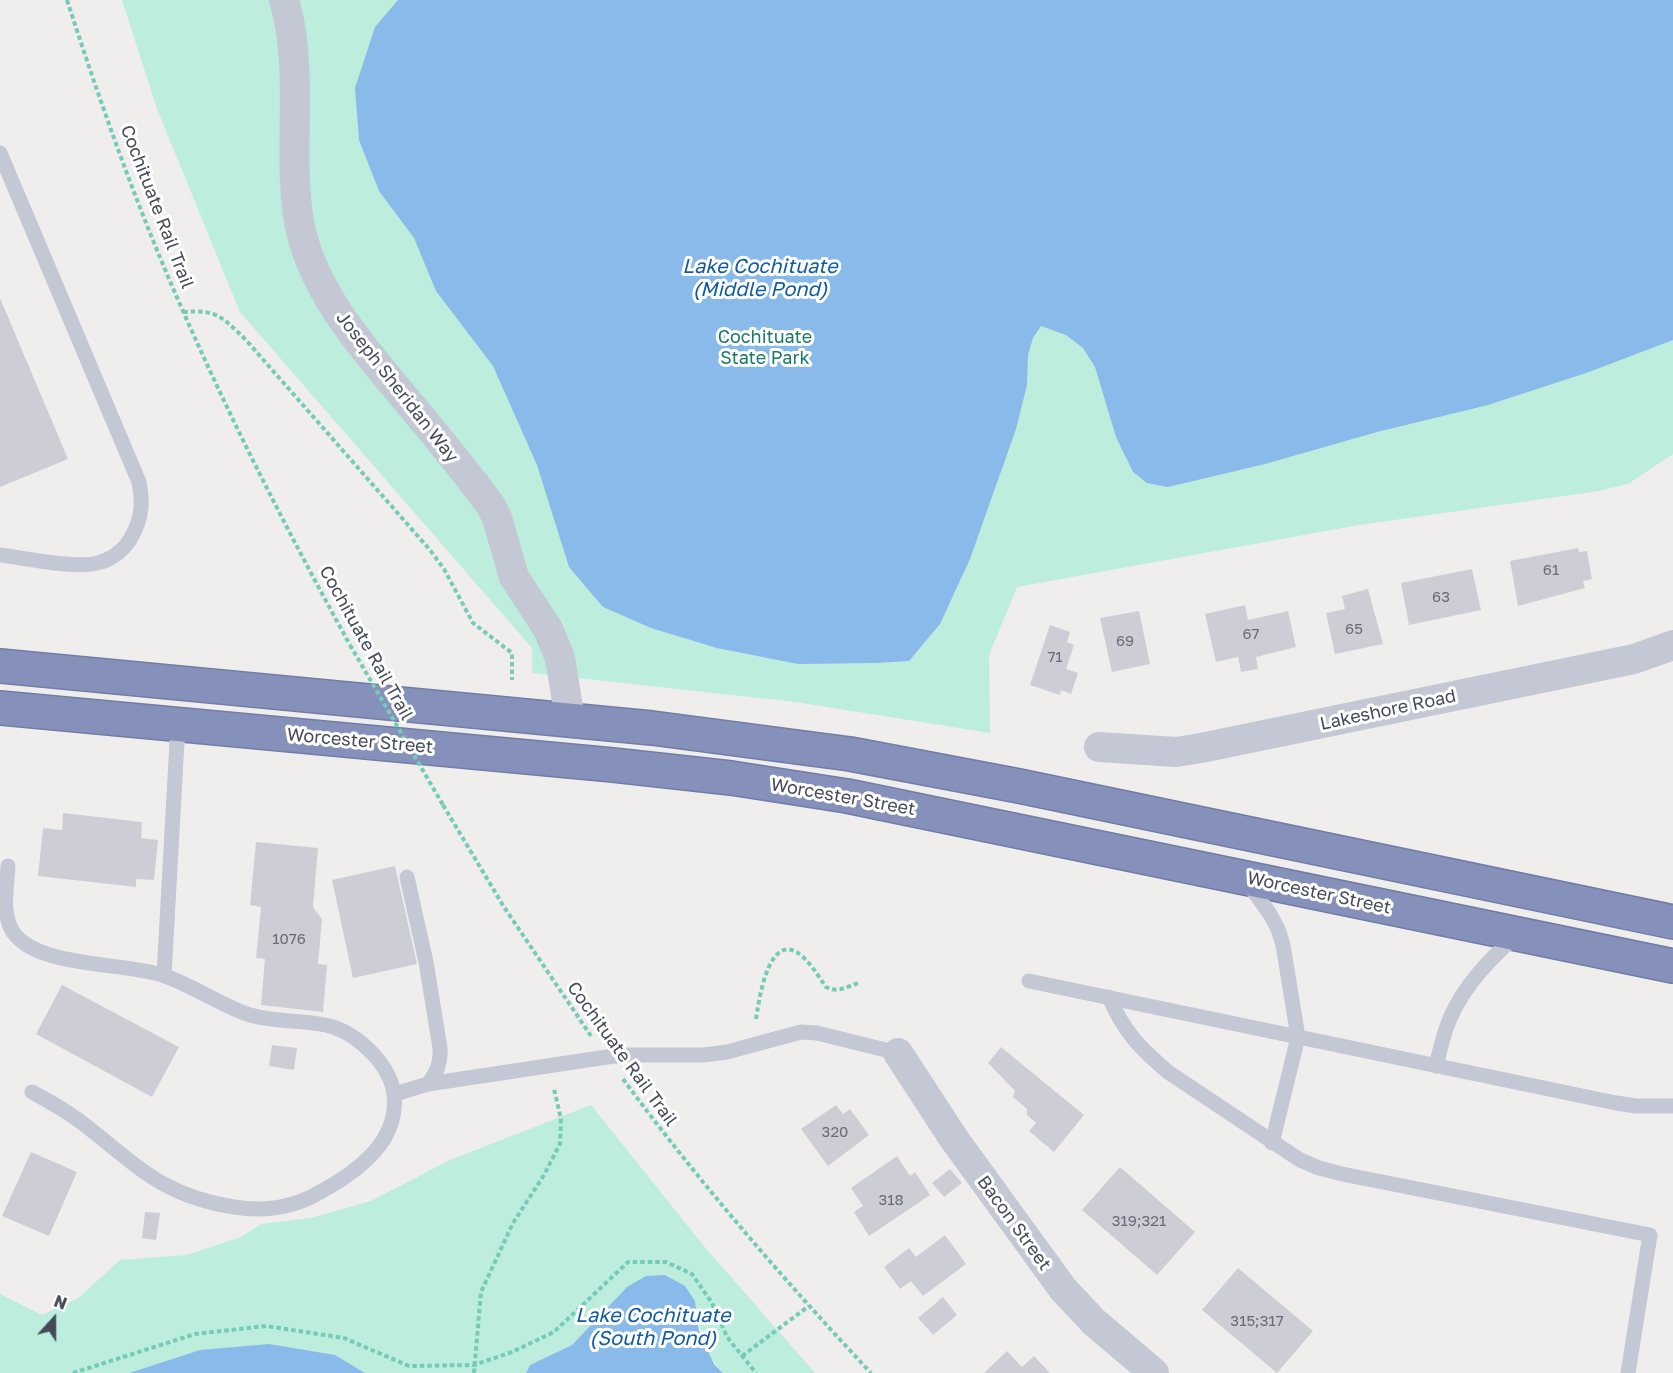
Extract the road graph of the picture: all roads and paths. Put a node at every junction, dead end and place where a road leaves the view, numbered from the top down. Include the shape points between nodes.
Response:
1 (68, 0) edge
2 (284, 0) edge
3 (0, 153) edge
4 (183, 312) junction
5 (0, 555) edge
6 (1673, 645) edge
7 (2, 664) edge
8 (512, 680) dead end
9 (0, 708) edge
10 (570, 719) junction
11 (178, 724) junction
12 (1099, 747) dead end
13 (8, 866) dead end
14 (1244, 877) junction
15 (407, 878) dead end
16 (1673, 922) edge
17 (1518, 934) junction
18 (1673, 966) edge
19 (164, 975) junction
20 (1029, 981) dead end
21 (858, 983) dead end
22 (1109, 997) junction
23 (1298, 1037) junction
24 (752, 1046) junction
25 (898, 1053) joint
26 (607, 1057) junction
27 (543, 1066) junction
28 (1436, 1066) junction
29 (428, 1084) junction
30 (32, 1092) dead end
31 (395, 1094) junction
32 (1673, 1106) edge
33 (1272, 1143) junction
34 (809, 1306) junction
35 (742, 1356) junction
36 (474, 1365) junction
37 (73, 1373) edge
38 (474, 1373) edge
39 (756, 1373) edge
40 (871, 1373) edge
41 (1154, 1373) edge
42 (1628, 1373) edge

1 - 4 path, Cochituate Rail Trail via 128,174
2 - 10 street, Joseph Sheridan Way via 292,33 297,206 312,263 331,302 357,340 491,506 514,577 548,629 560,658
3 - 5 lane via 139,482 142,506 130,541 118,554 99,563
4 - 8 path via 202,310 216,314 246,340 430,550 473,623 512,653
4 - 26 path, Cochituate Rail Trail, bridge via 292,540 350,645 504,907
6 - 12 street, Lakeshore Road via 1634,659 1201,748 1176,752
7 - 10 highway
9 - 11 highway, Worcester Street
10 - 16 highway via 761,741 910,765
11 - 14 highway, Worcester Street via 789,786
11 - 19 lane
13 - 19 lane via 6,912 13,932 30,947 53,957
14 - 17 highway, Worcester Street
14 - 23 lane via 1278,929
15 - 29 lane via 440,1048 441,1060
17 - 18 highway, Worcester Street
17 - 28 lane via 1462,997 1446,1029
19 - 31 lane via 252,1015 321,1023 342,1030 376,1057 393,1083
20 - 22 lane
21 - 24 path via 831,990 802,955 785,950 778,953 761,988
22 - 23 lane
22 - 33 lane via 1119,1019 1149,1056
23 - 28 lane
23 - 33 lane
24 - 25 lane via 809,1032
24 - 26 lane via 704,1055
25 - 41 street, Bacon Street via 954,1139 1064,1289 1094,1322
26 - 27 lane
26 - 34 path, Cochituate Rail Trail via 704,1184
27 - 29 lane
27 - 36 path via 559,1106 560,1144 513,1223 481,1292
28 - 32 lane via 1616,1103
29 - 31 lane
30 - 31 lane via 79,1120 140,1170 173,1190 213,1204 259,1210 283,1208 317,1195 371,1155 388,1131 396,1106
33 - 42 lane via 1299,1160 1330,1171 1650,1235
34 - 35 path
34 - 40 path, Cochituate Rail Trail
35 - 36 path via 692,1274 666,1262 628,1262 554,1332
35 - 39 path
36 - 37 path via 410,1366 344,1338 266,1326 195,1334
36 - 38 path

